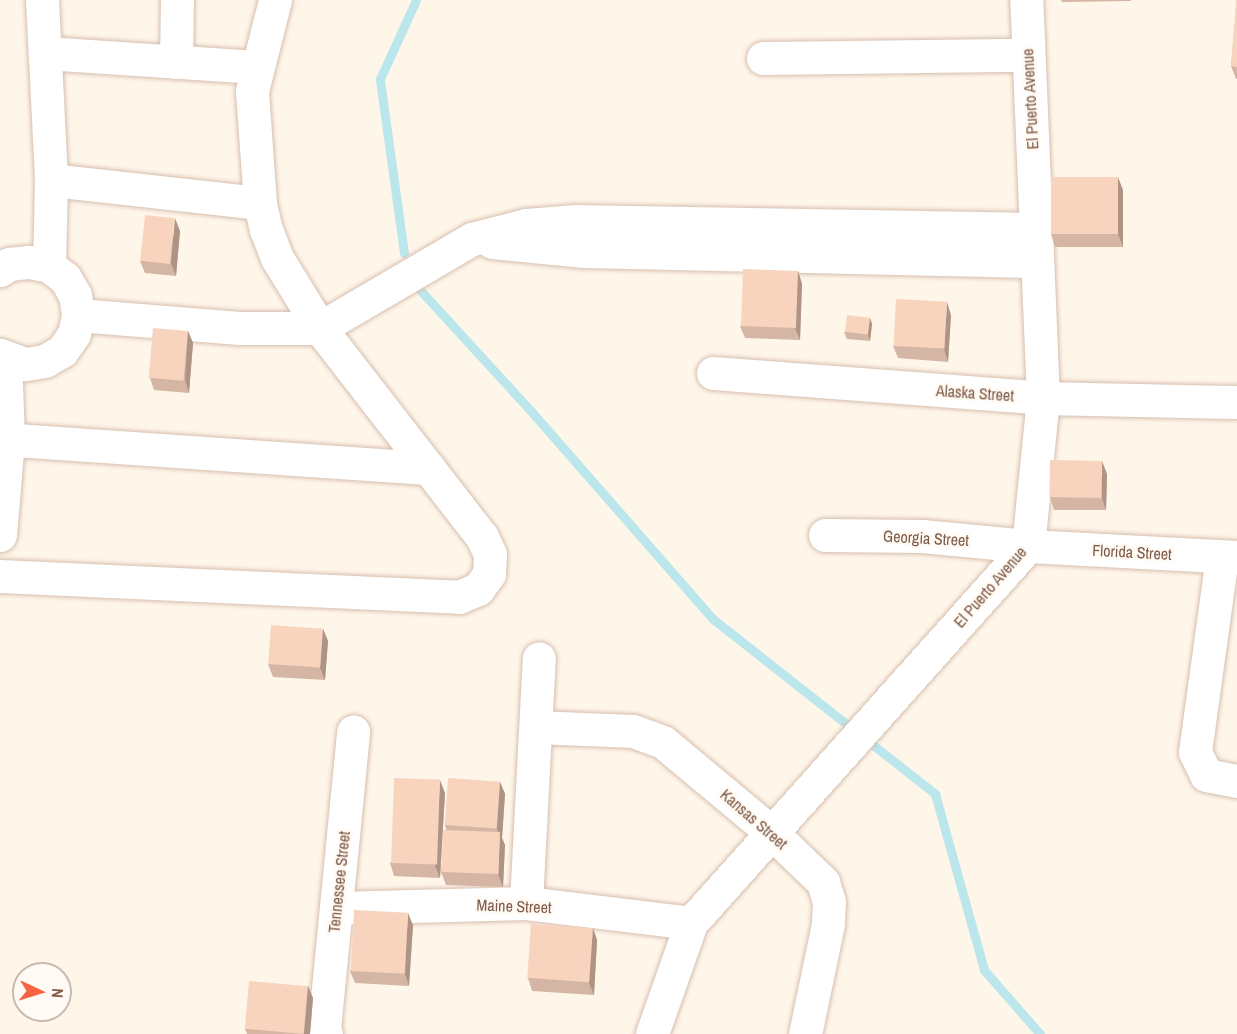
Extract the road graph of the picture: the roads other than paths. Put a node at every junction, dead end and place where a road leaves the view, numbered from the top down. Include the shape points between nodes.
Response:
1 (42, 0) edge
2 (177, 0) edge
3 (275, 0) edge
4 (1026, 0) edge
5 (45, 53) junction
6 (1027, 56) junction
7 (763, 58) dead end
8 (176, 63) junction
9 (257, 67) junction
10 (51, 180) junction
11 (260, 203) junction
12 (1037, 229) junction
13 (472, 239) junction
14 (1036, 261) junction
15 (49, 266) junction
16 (0, 270) edge
17 (78, 315) junction
18 (320, 328) junction
19 (3, 357) edge
20 (713, 373) dead end
21 (1042, 398) junction
22 (1237, 402) edge
23 (4, 439) edge
24 (429, 468) junction
25 (825, 535) dead end
26 (0, 536) edge
27 (1028, 546) junction
28 (1230, 557) edge
29 (0, 576) edge
30 (539, 658) dead end
31 (536, 727) junction
32 (353, 730) dead end
33 (1237, 781) edge
34 (770, 831) junction
35 (526, 903) junction
36 (337, 908) junction
37 (691, 923) junction
38 (326, 1034) edge
39 (652, 1034) edge
40 (805, 1034) edge

1 - 5 street
2 - 8 street
3 - 9 street
4 - 6 street, El Puerto Avenue
5 - 8 street
5 - 10 street
6 - 7 street
6 - 12 street, El Puerto Avenue
8 - 9 street
9 - 11 street via 252,91
10 - 11 street
10 - 15 street
11 - 18 street via 277,258
12 - 13 street via 576,221 526,225
12 - 14 street, El Puerto Avenue
13 - 14 street via 584,251
13 - 18 street
14 - 21 street, El Puerto Avenue
15 - 16 street via 29,262 9,264
15 - 17 street via 65,278 75,295
17 - 18 street via 239,328
17 - 19 street via 74,334 62,351 45,361 25,364
18 - 24 street
19 - 23 street
20 - 21 street, Alaska Street
21 - 22 street, Alaska Street
21 - 27 street, El Puerto Avenue
23 - 24 street
23 - 26 street
24 - 29 street via 482,537 490,554 489,574 478,589 459,597
25 - 27 street, Georgia Street via 922,536
27 - 28 street, Florida Street
27 - 34 street, El Puerto Avenue
28 - 33 street via 1195,752 1206,775
30 - 31 street
31 - 34 street, Kansas Street via 610,728 650,736 669,747
31 - 35 street
32 - 36 street, Tennessee Street
34 - 37 street, El Puerto Avenue
34 - 40 street, Kansas Street via 823,882 829,902
35 - 36 street, Maine Street
35 - 37 street, Maine Street
36 - 38 street, Tennessee Street
37 - 39 street, El Puerto Avenue

